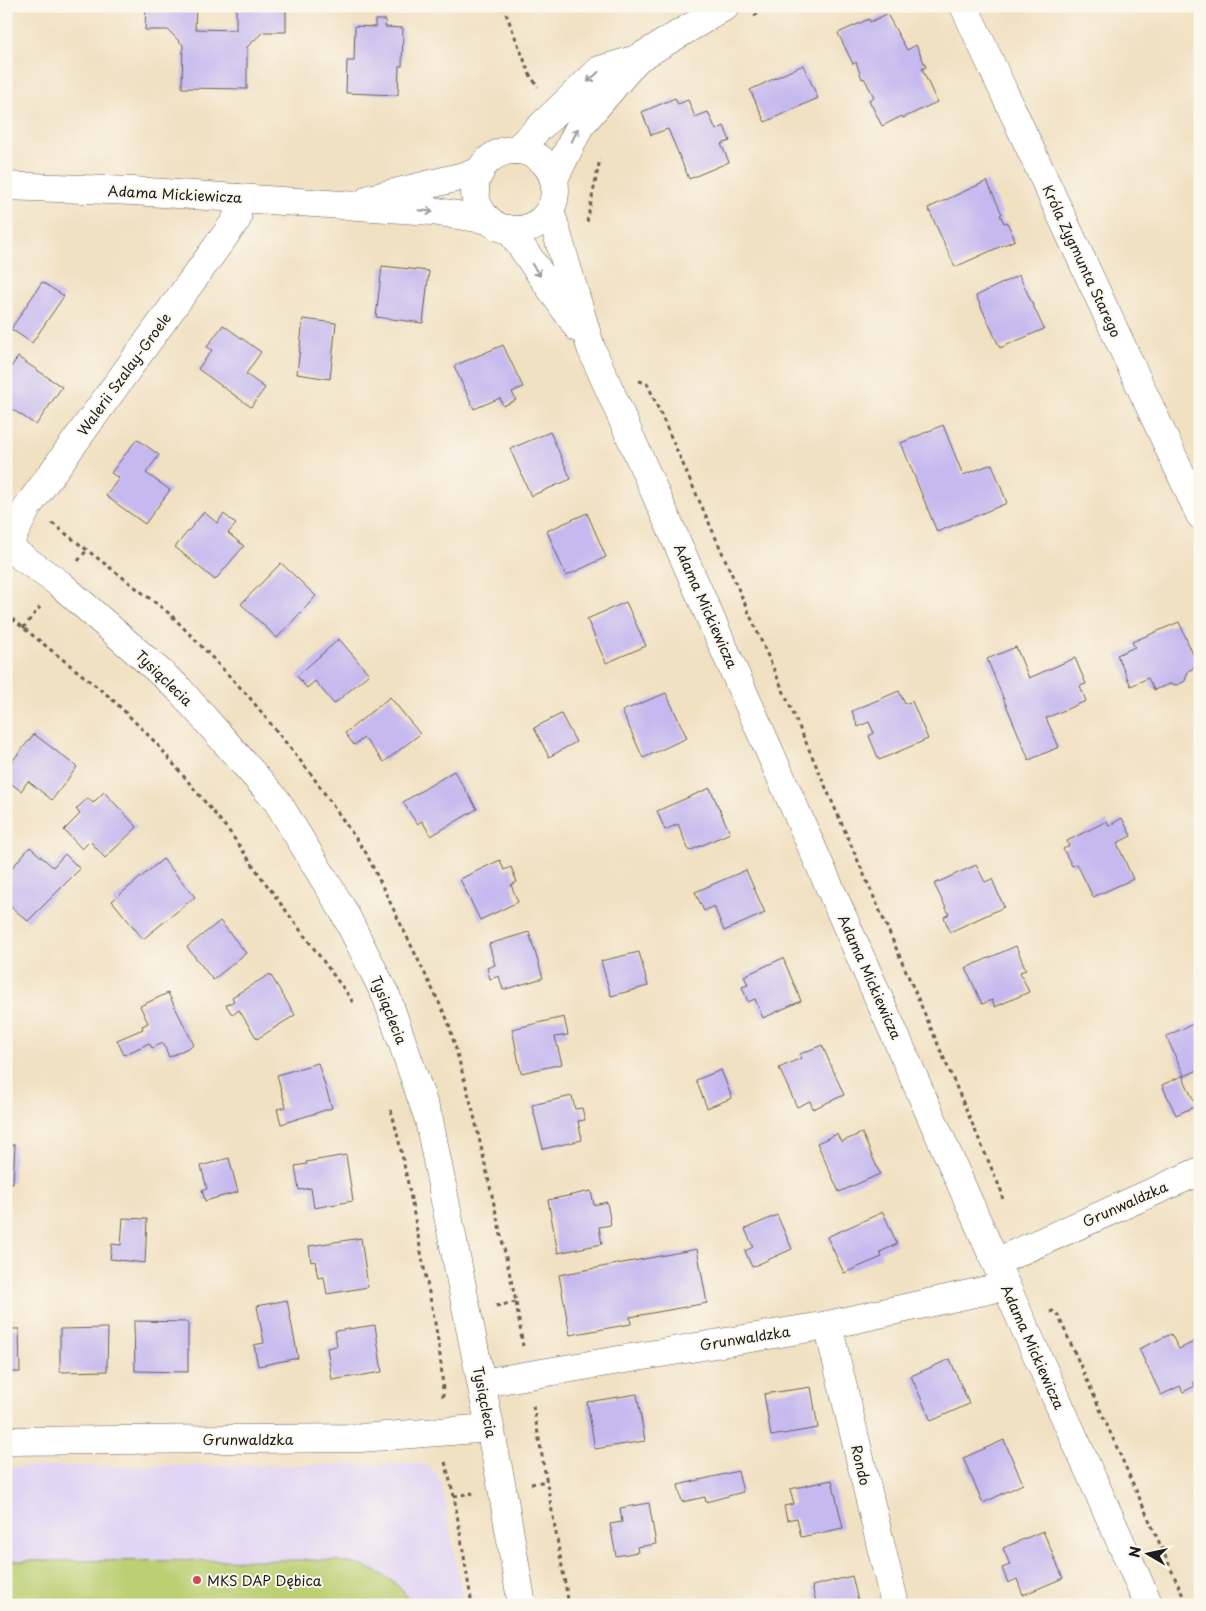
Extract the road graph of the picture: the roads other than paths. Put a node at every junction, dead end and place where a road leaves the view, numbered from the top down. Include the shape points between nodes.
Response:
1 (726, 6) edge
2 (964, 6) edge
3 (637, 59) junction
4 (516, 150) junction
5 (480, 172) junction
6 (554, 179) junction
7 (6, 186) edge
8 (238, 198) junction
9 (343, 205) junction
10 (550, 210) junction
11 (499, 225) junction
12 (592, 348) junction
13 (1200, 515) edge
14 (7, 548) edge
15 (1200, 1171) edge
16 (1001, 1274) junction
17 (828, 1325) junction
18 (482, 1382) junction
19 (490, 1428) junction
20 (6, 1441) edge
21 (522, 1605) edge
22 (895, 1605) edge
23 (1149, 1605) edge

1 - 3 street
2 - 13 street, Króla Zygmunta Starego
3 -> 4 street via 600,70
6 -> 3 street via 580,126
4 - 5 street via 495,156
4 - 6 street via 539,157
5 - 9 street, Adama Mickiewicza
5 - 11 street via 476,195 483,213
6 - 10 street via 555,197
7 - 8 street, Adama Mickiewicza
8 - 9 street, Adama Mickiewicza
8 - 14 street, Walerii Szalay-Groele via 237,219 28,506
9 -> 11 street, Adama Mickiewicza via 432,211
10 - 11 street via 536,224 526,228
10 - 12 street, Adama Mickiewicza
11 -> 12 street, Adama Mickiewicza
12 - 16 street, Adama Mickiewicza
14 - 18 street, Tysiąclecia via 60,584 178,688 277,801 344,912 387,998 429,1120
15 - 16 street, Grunwaldzka
16 - 17 street, Grunwaldzka
16 - 23 street, Adama Mickiewicza
17 - 18 street, Grunwaldzka
17 - 22 street, Rondo
18 - 19 street, Tysiąclecia
19 - 20 street, Grunwaldzka via 360,1438
19 - 21 street, Tysiąclecia

